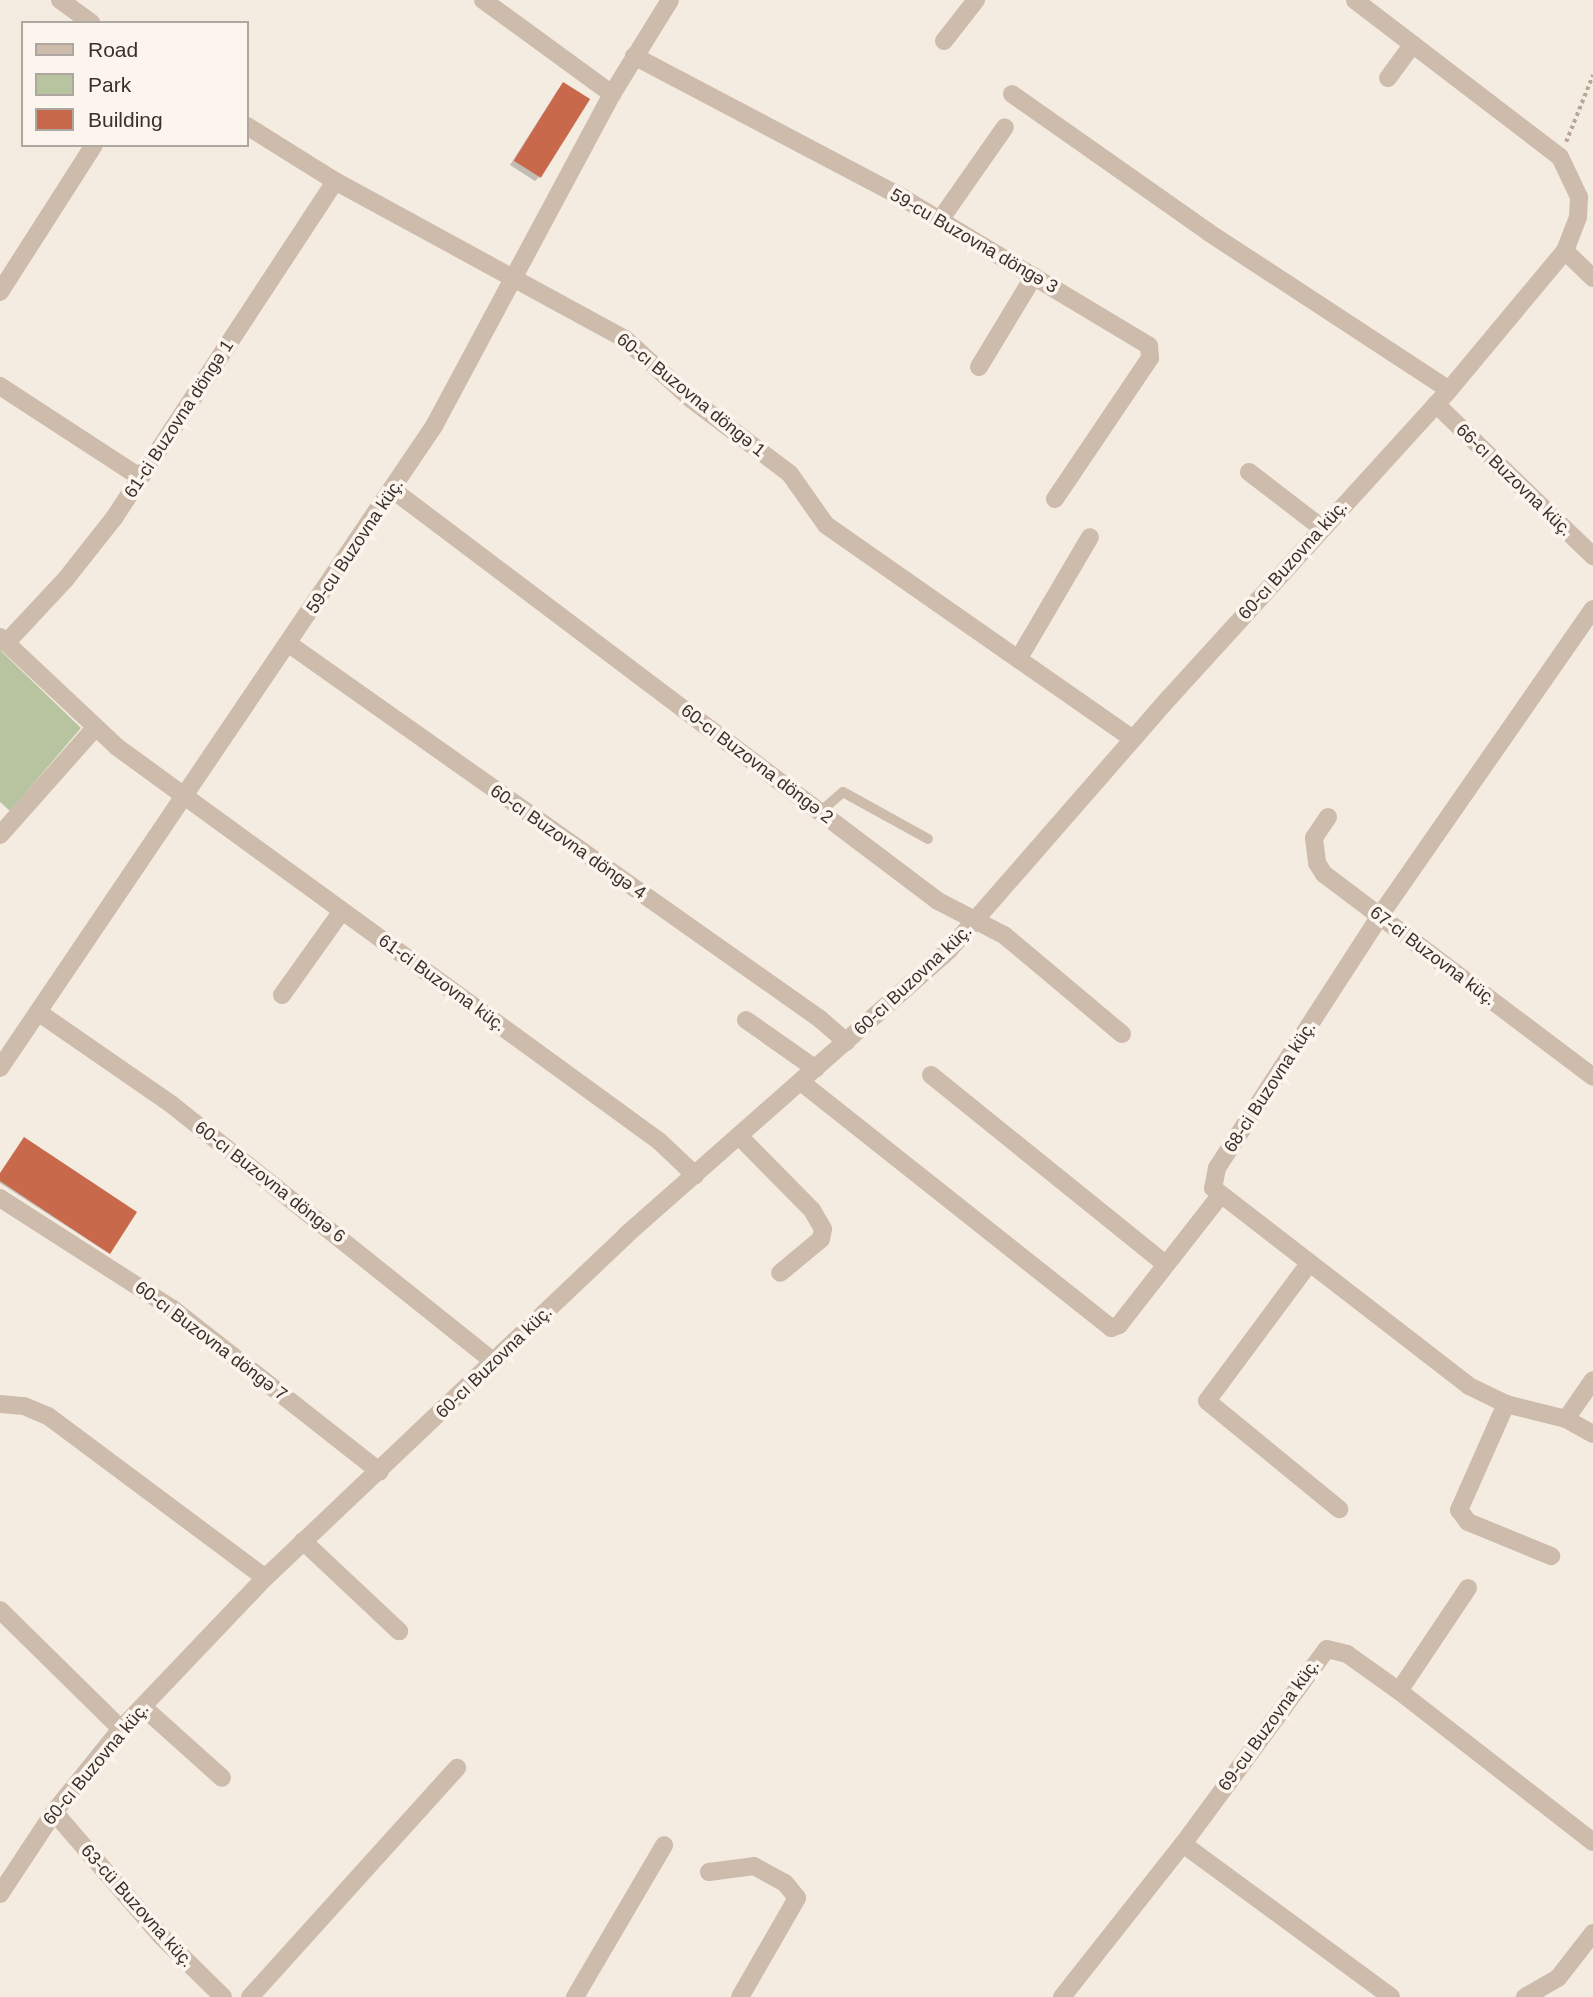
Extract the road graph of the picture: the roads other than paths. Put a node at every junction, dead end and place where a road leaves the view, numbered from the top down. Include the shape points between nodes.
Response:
1 (60, 0) edge
2 (482, 0) edge
3 (670, 0) edge
4 (976, 0) edge
5 (1355, 0) edge
6 (89, 21) edge
7 (944, 41) dead end
8 (1413, 44) junction
9 (634, 56) junction
10 (1388, 78) dead end
11 (612, 94) junction
12 (1012, 94) dead end
13 (248, 127) edge
14 (1005, 127) dead end
15 (93, 147) edge
16 (335, 181) junction
17 (940, 220) junction
18 (1565, 251) junction
19 (1034, 276) junction
20 (514, 277) junction
21 (1593, 278) edge
22 (0, 292) edge
23 (979, 367) dead end
24 (0, 386) edge
25 (1449, 390) junction
26 (1436, 404) junction
27 (1249, 472) dead end
28 (142, 478) junction
29 (393, 490) junction
30 (1055, 499) dead end
31 (1322, 528) junction
32 (1090, 537) dead end
33 (1593, 556) edge
34 (1593, 610) edge
35 (3, 640) edge
36 (289, 644) junction
37 (1019, 658) junction
38 (96, 727) junction
39 (1133, 739) junction
40 (185, 797) junction
41 (820, 812) junction
42 (1328, 817) dead end
43 (0, 835) edge
44 (928, 839) dead end
45 (342, 911) junction
46 (1380, 916) junction
47 (976, 920) junction
48 (282, 995) dead end
49 (38, 1012) junction
50 (746, 1020) dead end
51 (1122, 1034) dead end
52 (846, 1042) junction
53 (0, 1068) edge
54 (816, 1069) junction
55 (931, 1075) dead end
56 (1593, 1077) edge
57 (801, 1083) junction
58 (740, 1136) junction
59 (695, 1175) junction
60 (1219, 1197) junction
61 (0, 1198) edge
62 (1165, 1264) junction
63 (1308, 1265) junction
64 (780, 1273) dead end
65 (494, 1363) junction
66 (1593, 1380) edge
67 (0, 1404) edge
68 (1506, 1404) junction
69 (1566, 1419) junction
70 (1593, 1434) edge
71 (380, 1472) junction
72 (1339, 1509) dead end
73 (303, 1541) junction
74 (1551, 1556) dead end
75 (265, 1578) junction
76 (1468, 1588) dead end
77 (0, 1610) edge
78 (400, 1631) dead end
79 (1399, 1691) junction
80 (143, 1707) junction
81 (121, 1730) junction
82 (457, 1768) dead end
83 (222, 1778) dead end
84 (54, 1812) junction
85 (1593, 1842) edge
86 (1183, 1844) junction
87 (664, 1845) dead end
88 (709, 1872) dead end
89 (0, 1894) edge
90 (1593, 1933) edge
91 (223, 1997) edge
92 (250, 1997) edge
93 (575, 1997) edge
94 (740, 1997) edge
95 (1062, 1997) edge
96 (1391, 1997) edge
97 (1525, 1997) edge

1 - 6 street
2 - 11 street
3 - 9 street, 59-cu Buzovna küç.
4 - 7 street
5 - 8 street, 60-cı Buzovna küç.
8 - 10 street
8 - 18 street, 60-cı Buzovna küç. via 1560,157 1579,197 1578,217
9 - 11 street, 59-cu Buzovna küç.
9 - 17 street, 59-cu Buzovna döngə 3
11 - 20 street, 59-cu Buzovna küç.
12 - 25 street via 1209,232
13 - 16 street, 60-cı Buzovna döngə 1
14 - 17 street
15 - 22 street
16 - 20 street, 60-cı Buzovna döngə 1
16 - 28 street, 61-ci Buzovna döngə 1
17 - 19 street, 59-cu Buzovna döngə 3
18 - 21 street
18 - 25 street, 60-cı Buzovna küç.
19 - 23 street
19 - 30 street, 59-cu Buzovna döngə 3 via 1134,335 1152,352
20 - 29 street, 59-cu Buzovna küç. via 434,426
20 - 37 street, 60-cı Buzovna döngə 1 via 625,339 691,399 790,474 826,525
24 - 28 street
25 - 26 street, 60-cı Buzovna küç.
26 - 31 street, 60-cı Buzovna küç.
26 - 33 street, 66-cı Buzovna küç.
27 - 31 street
28 - 35 street, 61-ci Buzovna döngə 1 via 65,580
29 - 36 street, 59-cu Buzovna küç.
29 - 41 street, 60-cı Buzovna döngə 2
31 - 39 street, 60-cı Buzovna küç.
32 - 37 street
34 - 46 street, 68-ci Buzovna küç.
35 - 38 street, 61-ci Buzovna küç.
36 - 40 street, 59-cu Buzovna küç.
36 - 52 street, 60-cı Buzovna döngə 4 via 820,1019
37 - 39 street, 60-cı Buzovna döngə 1
38 - 40 street, 61-ci Buzovna küç.
38 - 43 street
39 - 47 street, 60-cı Buzovna küç.
40 - 45 street, 61-ci Buzovna küç.
40 - 49 street, 59-cu Buzovna küç.
41 - 44 lane via 843,792
41 - 47 street, 60-cı Buzovna döngə 2 via 949,909
42 - 46 street, 67-ci Buzovna küç. via 1314,838 1317,863 1324,874
45 - 48 street
45 - 59 street, 61-ci Buzovna küç. via 659,1141
46 - 56 street, 67-ci Buzovna küç.
46 - 60 street, 68-ci Buzovna küç. via 1217,1168 1213,1188
47 - 51 street, 60-cı Buzovna döngə 2 via 1004,935
47 - 52 street, 60-cı Buzovna küç. via 927,971
49 - 53 street, 59-cu Buzovna küç.
49 - 65 street, 60-cı Buzovna döngə 6 via 171,1104
50 - 54 street
52 - 54 street, 60-cı Buzovna küç.
54 - 57 street, 60-cı Buzovna küç.
55 - 62 street
57 - 58 street, 60-cı Buzovna küç.
57 - 62 street via 1102,1326 1119,1325
58 - 59 street, 60-cı Buzovna küç.
58 - 64 street via 812,1210 823,1229 821,1239
59 - 65 street, 60-cı Buzovna küç.
60 - 62 street
60 - 63 street
61 - 71 street, 60-cı Buzovna döngə 7 via 173,1309
63 - 68 street via 1469,1385
63 - 72 street via 1207,1401
65 - 71 street, 60-cı Buzovna küç.
66 - 69 street
67 - 75 street via 24,1406 48,1416
68 - 69 street
68 - 74 street via 1459,1510 1468,1522
69 - 70 street
71 - 73 street, 60-cı Buzovna küç.
73 - 75 street, 60-cı Buzovna küç.
73 - 78 street
75 - 80 street, 60-cı Buzovna küç.
76 - 79 street
77 - 81 street
79 - 85 street, 69-cu Buzovna küç.
79 - 86 street, 69-cu Buzovna küç. via 1347,1654 1327,1649
80 - 81 street, 60-cı Buzovna küç.
80 - 83 street
81 - 84 street, 60-cı Buzovna küç.
82 - 92 street
84 - 89 street, 60-cı Buzovna küç.
84 - 91 street, 63-cü Buzovna küç. via 161,1936
86 - 95 street, 69-cu Buzovna küç.
86 - 96 street
87 - 93 street
88 - 94 street via 754,1866 785,1883 797,1898
90 - 97 street via 1558,1979

